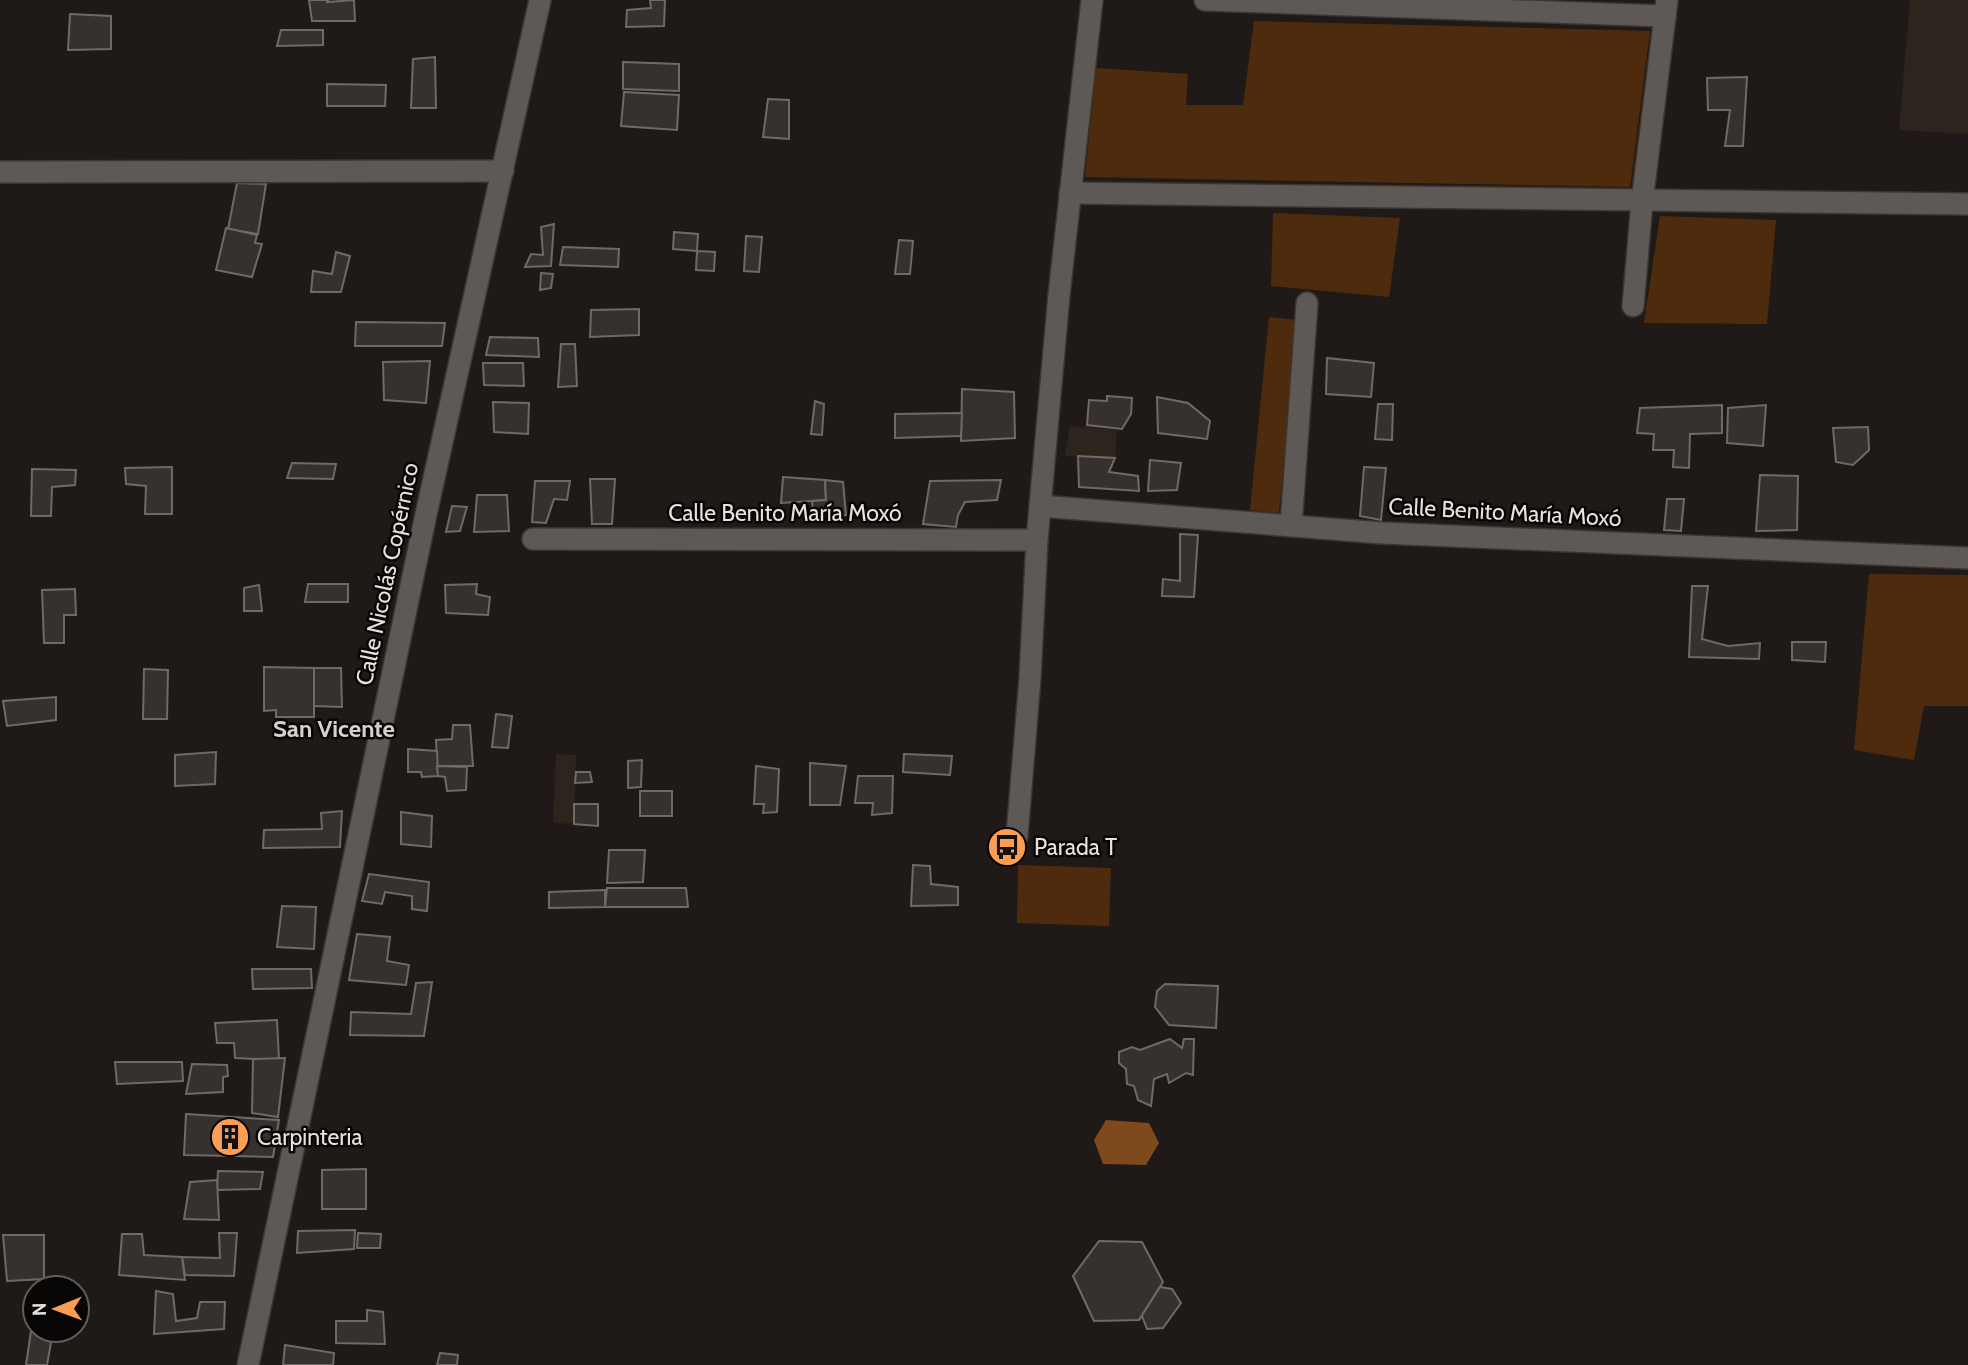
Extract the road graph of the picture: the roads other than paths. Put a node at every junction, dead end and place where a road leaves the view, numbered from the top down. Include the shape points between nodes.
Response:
1 (540, 0) edge
2 (1092, 0) edge
3 (1205, 0) edge
4 (1666, 8) edge
5 (503, 171) junction
6 (0, 172) edge
7 (1070, 192) junction
8 (1642, 202) junction
9 (1968, 204) edge
10 (1307, 303) dead end
11 (1633, 306) dead end
12 (1040, 506) junction
13 (1291, 526) junction
14 (533, 539) dead end
15 (1037, 540) junction
16 (1968, 558) edge
17 (1017, 835) dead end
18 (248, 1365) edge

1 - 5 street, Calle Nicolás Copérnico
2 - 7 street
3 - 4 street
4 - 8 street
5 - 6 street
5 - 18 street, Calle Nicolás Copérnico via 425,519
7 - 8 street
7 - 12 street
8 - 9 street
8 - 11 street
10 - 13 street
12 - 13 street, Calle Benito María Moxó
12 - 15 street
13 - 16 street, Calle Benito María Moxó
14 - 15 street, Calle Benito María Moxó
15 - 17 street

